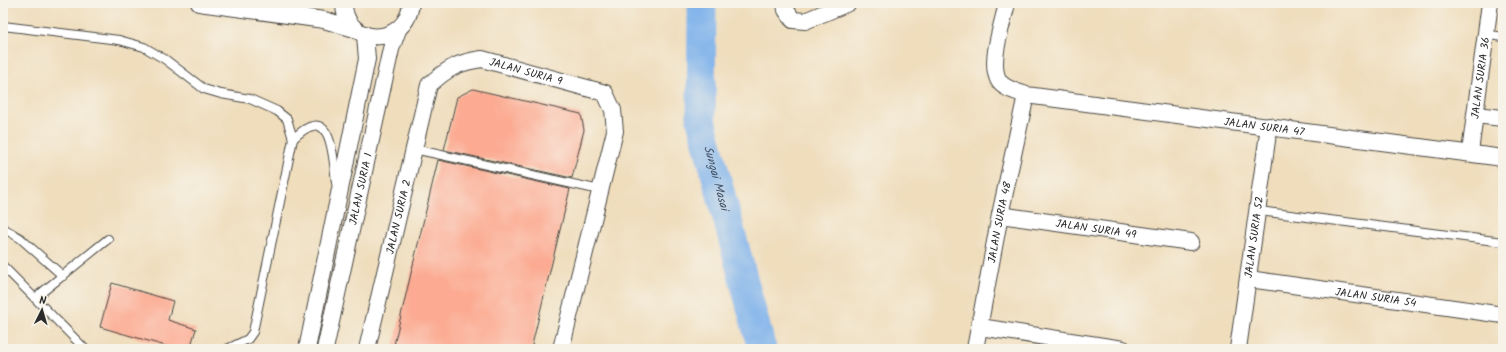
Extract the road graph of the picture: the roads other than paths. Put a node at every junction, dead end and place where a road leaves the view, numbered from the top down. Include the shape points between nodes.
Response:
1 (199, 3) edge
2 (344, 3) edge
3 (410, 3) edge
4 (785, 3) edge
5 (848, 3) edge
6 (1007, 3) edge
7 (1490, 3) edge
8 (3, 26) edge
9 (398, 30) junction
10 (360, 32) junction
11 (1485, 34) junction
12 (1503, 37) edge
13 (428, 85) joint
14 (1026, 96) junction
15 (1475, 115) junction
16 (1503, 118) edge
17 (1270, 126) junction
18 (293, 139) junction
19 (414, 149) junction
20 (1470, 152) junction
21 (1503, 158) edge
22 (600, 190) junction
23 (338, 198) junction
24 (1259, 210) junction
25 (1000, 215) junction
26 (3, 228) edge
27 (108, 239) dead end
28 (1191, 242) dead end
29 (1503, 242) edge
30 (3, 266) edge
31 (63, 276) junction
32 (1249, 279) junction
33 (36, 298) junction
34 (1503, 315) edge
35 (980, 327) junction
36 (308, 342) edge
37 (85, 349) edge
38 (227, 349) edge
39 (297, 349) edge
40 (325, 349) edge
41 (367, 349) edge
42 (561, 349) edge
43 (975, 349) edge
44 (1123, 349) edge
45 (1238, 349) edge

1 - 10 street via 324,20
2 - 10 street via 348,20
3 - 9 street, JALAN SURIA 1 via 410,12
4 - 5 street via 786,10 793,20 805,21
6 - 14 street, JALAN SURIA 47 via 994,68 1000,82
7 - 11 street, JALAN SURIA 36
8 - 18 lane via 119,40 144,47 204,89 250,99 277,111 287,119
9 - 10 street via 376,37
9 - 40 street, JALAN SURIA 1 via 391,49
10 - 23 street, JALAN SURIA 1 via 367,59
11 - 12 lane
11 - 15 street, JALAN SURIA 36
13 - 19 street, JALAN SURIA 2
13 - 22 street, JALAN SURIA 9 via 447,69 467,61 482,59 606,93 613,110 615,131
14 - 17 street, JALAN SURIA 47
14 - 25 street, JALAN SURIA 48
15 - 16 street
15 - 20 street, JALAN SURIA 36
17 - 20 street, JALAN SURIA 47
17 - 24 street, JALAN SURIA 52
18 - 23 lane via 310,126 319,126 326,131 332,147
18 - 38 lane via 253,332 248,339
19 - 22 lane
19 - 41 street, JALAN SURIA 2
20 - 21 street, JALAN SURIA 47
22 - 42 street
23 - 36 street, JALAN SURIA 1
24 - 29 lane
24 - 32 street, JALAN SURIA 52
25 - 28 street, JALAN SURIA 49
25 - 35 street, JALAN SURIA 48
26 - 31 lane via 20,238
27 - 31 lane
30 - 33 lane
31 - 33 lane
32 - 34 street, JALAN SURIA 54
32 - 45 street, JALAN SURIA 52
33 - 37 lane
35 - 43 street, JALAN SURIA 48
35 - 44 street
36 - 39 lane

